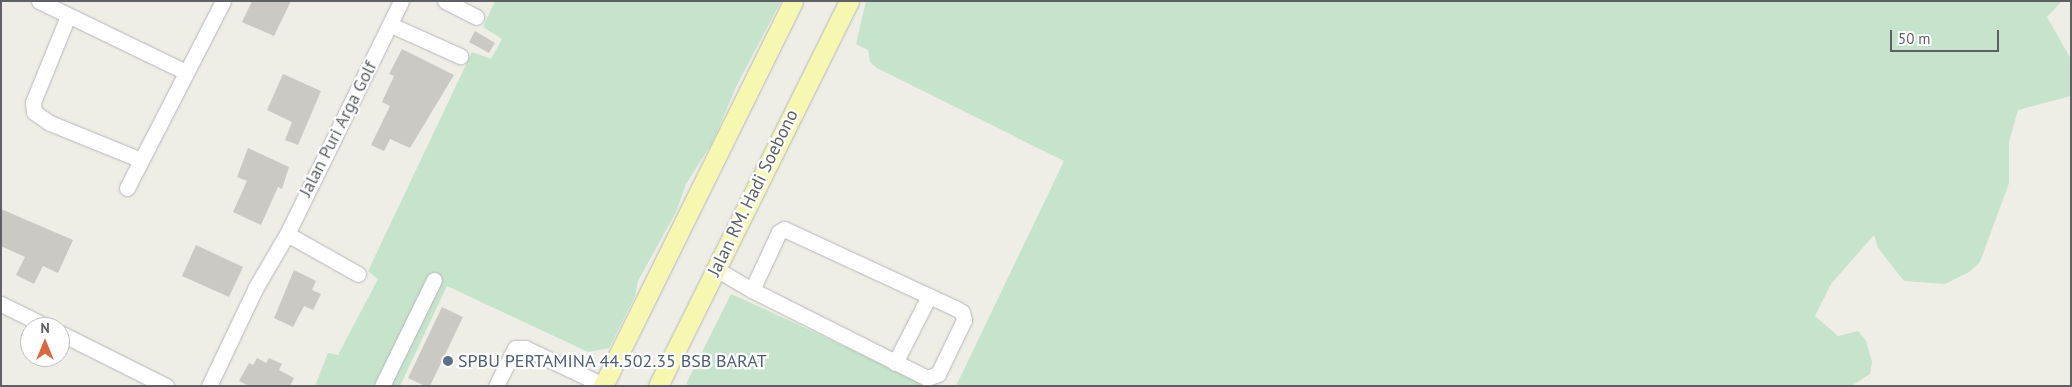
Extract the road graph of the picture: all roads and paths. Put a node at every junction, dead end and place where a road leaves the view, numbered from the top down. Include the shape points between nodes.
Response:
1 (39, 1) edge
2 (223, 1) edge
3 (445, 1) edge
4 (808, 1) edge
5 (849, 1) edge
6 (398, 2) edge
7 (789, 9) edge
8 (68, 16) junction
9 (476, 17) dead end
10 (391, 25) junction
11 (460, 56) dead end
12 (186, 72) junction
13 (141, 160) junction
14 (127, 188) dead end
15 (287, 234) junction
16 (716, 269) junction
17 (358, 274) dead end
18 (434, 280) dead end
19 (752, 290) junction
20 (929, 296) junction
21 (1, 304) edge
22 (28, 317) edge
23 (70, 338) edge
24 (895, 363) junction
25 (166, 386) edge
26 (209, 386) edge
27 (382, 386) edge
28 (496, 386) edge
29 (603, 386) edge
30 (658, 386) edge

1 - 8 street
2 - 12 street
3 - 9 street
4 - 7 main road via 795,14
5 - 16 main road, Jalan RM. Hadi Soebono
6 - 10 street, Jalan Puri Arga Golf
7 - 29 main road
8 - 12 street
8 - 13 street via 33,102 34,112 50,123
10 - 11 street
10 - 15 street, Jalan Puri Arga Golf
12 - 13 street
13 - 14 street
15 - 17 street
15 - 26 street, Jalan Puri Arga Golf via 256,287
16 - 19 street
16 - 30 main road, Jalan RM. Hadi Soebono
18 - 27 street
19 - 20 street via 779,232 784,230
19 - 24 street
20 - 24 street
20 - 24 street via 964,315 938,374 927,378
21 - 22 street
23 - 25 street
28 - 29 street via 515,348 525,348

